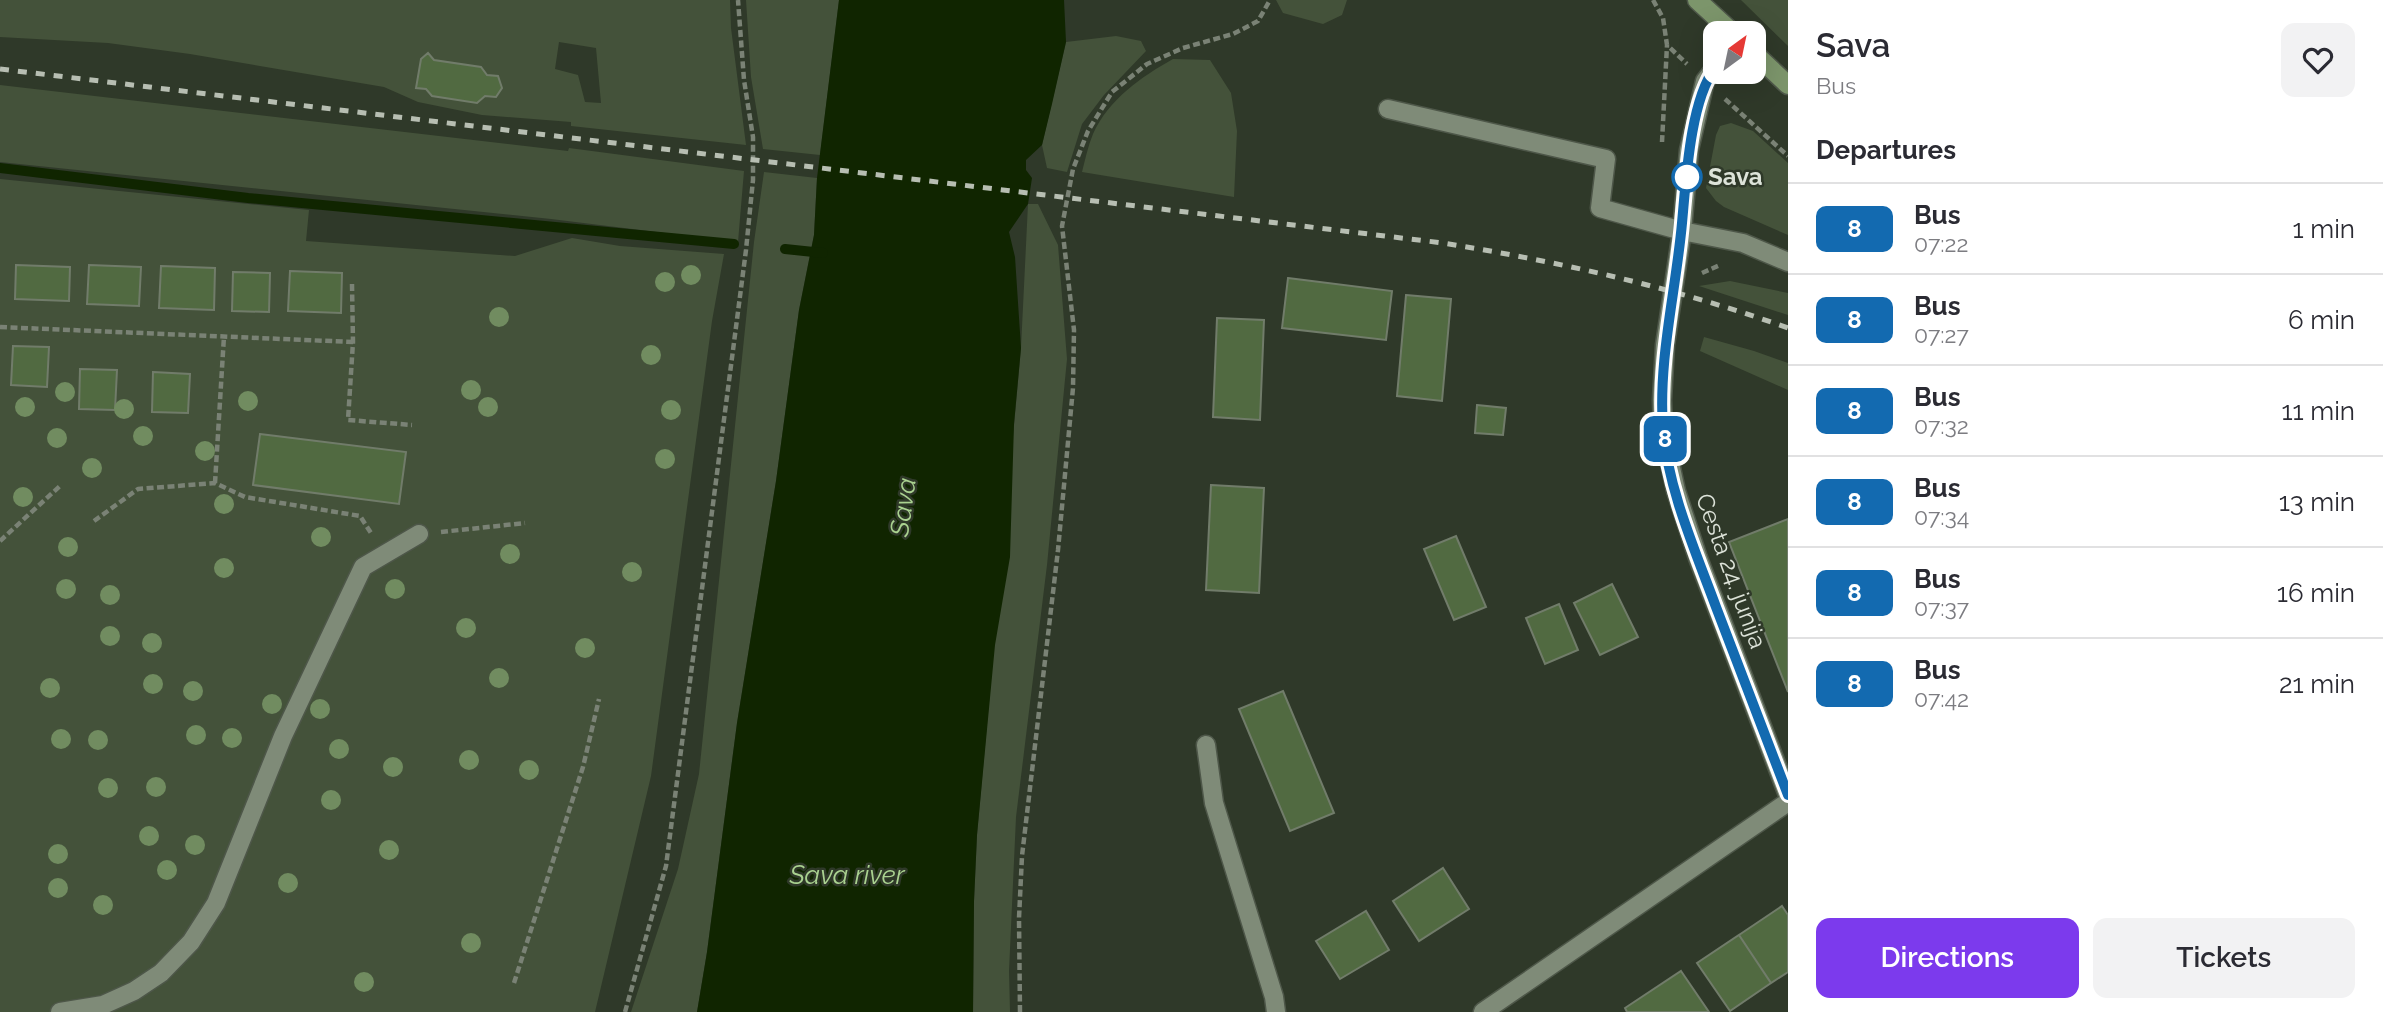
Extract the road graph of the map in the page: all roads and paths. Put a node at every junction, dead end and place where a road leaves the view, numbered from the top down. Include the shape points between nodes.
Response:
1 (738, 0) edge
2 (1270, 0) edge
3 (1653, 0) edge
4 (1697, 0) edge
5 (1720, 21) edge
6 (1674, 53) dead end
7 (1766, 64) edge
8 (1705, 84) edge
9 (1788, 85) edge
10 (1726, 100) dead end
11 (1388, 109) dead end
12 (1788, 156) edge
13 (1682, 231) junction
14 (1788, 262) edge
15 (352, 284) dead end
16 (0, 327) edge
17 (223, 336) junction
18 (353, 342) junction
19 (412, 425) dead end
20 (215, 483) junction
21 (61, 485) dead end
22 (94, 521) dead end
23 (525, 523) dead end
24 (419, 534) joint
25 (0, 541) edge
26 (385, 554) junction
27 (599, 699) dead end
28 (1206, 745) dead end
29 (1788, 795) edge
30 (1788, 802) edge
31 (514, 983) dead end
32 (60, 1012) edge
33 (625, 1012) edge
34 (1020, 1012) edge
35 (1276, 1012) edge
36 (1483, 1012) edge

1 - 33 path via 753,137 746,250 666,866
2 - 34 path via 1258,21 1147,64 1112,92 1088,131 1073,169 1062,226 1074,330 1073,388 1059,550 1021,856
3 - 6 path via 1663,18 1667,45
4 - 5 main road
7 - 9 main road
8 - 13 street, Cesta 24. junija via 1689,149
10 - 12 path
11 - 13 street via 1606,159 1600,208
13 - 14 street via 1743,243
13 - 29 street, Cesta 24. junija via 1665,345 1662,400 1666,448 1698,558
15 - 18 path
16 - 17 path
17 - 18 path
17 - 20 path
18 - 19 path via 348,420
20 - 22 path via 138,489
20 - 26 path via 244,497 360,516
21 - 25 path
23 - 24 path
24 - 26 street
26 - 32 street via 363,567 283,736 216,903 191,942 161,973 134,991 103,1004
27 - 31 path via 583,767
28 - 35 street via 1214,803
30 - 36 street

